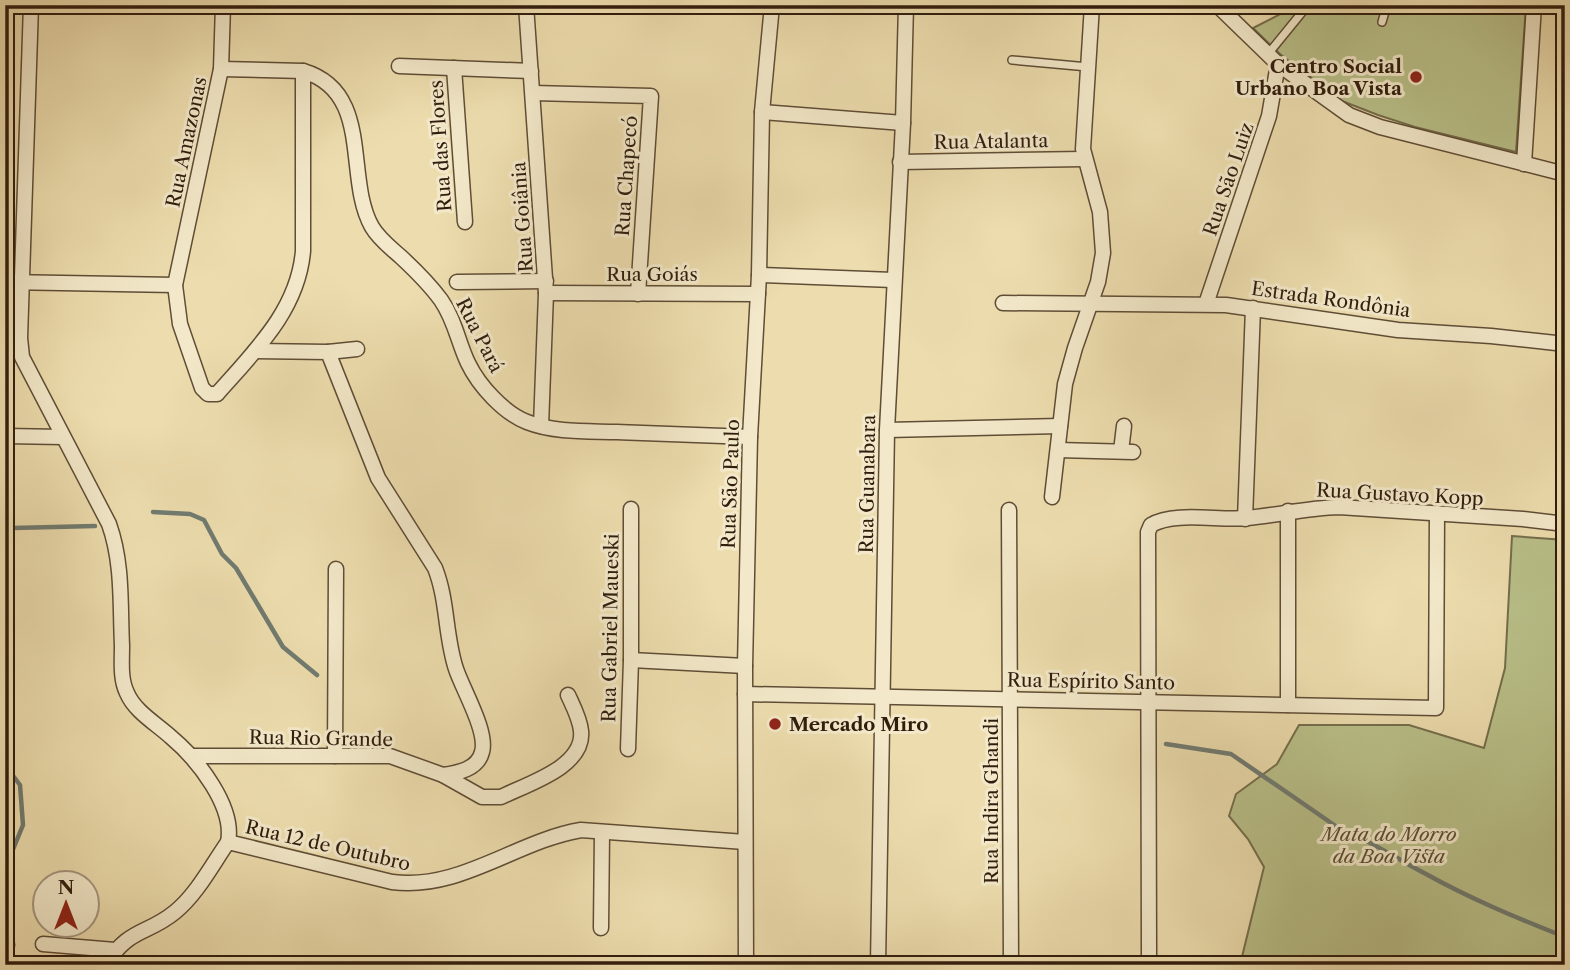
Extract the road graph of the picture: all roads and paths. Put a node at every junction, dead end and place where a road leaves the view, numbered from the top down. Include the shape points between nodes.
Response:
1 (31, 5) edge
2 (223, 5) edge
3 (526, 5) edge
4 (772, 5) edge
5 (905, 5) edge
6 (1092, 5) edge
7 (1217, 5) edge
8 (1308, 5) edge
9 (1387, 5) edge
10 (1534, 5) edge
11 (1382, 22) dead end
12 (1273, 59) junction
13 (1012, 60) dead end
14 (398, 66) dead end
15 (1088, 67) junction
16 (454, 68) junction
17 (221, 69) junction
18 (303, 71) junction
19 (531, 71) junction
20 (533, 93) junction
21 (762, 111) junction
22 (902, 123) junction
23 (1084, 159) junction
24 (900, 162) junction
25 (1524, 164) junction
26 (1565, 174) edge
27 (465, 222) dead end
28 (759, 275) junction
29 (893, 280) junction
30 (5, 282) edge
31 (457, 282) dead end
32 (21, 283) junction
33 (175, 285) junction
34 (546, 287) junction
35 (638, 294) junction
36 (758, 294) junction
37 (1003, 303) dead end
38 (1091, 303) junction
39 (1206, 304) junction
40 (1252, 308) junction
41 (1565, 344) edge
42 (357, 349) dead end
43 (255, 351) junction
44 (328, 352) junction
45 (541, 426) junction
46 (1060, 426) junction
47 (1124, 426) dead end
48 (887, 429) junction
49 (5, 436) edge
50 (63, 437) junction
51 (750, 437) junction
52 (1058, 450) junction
53 (1052, 497) dead end
54 (631, 509) dead end
55 (1009, 510) dead end
56 (1288, 511) junction
57 (1437, 513) junction
58 (1245, 519) junction
59 (1565, 524) edge
60 (336, 569) dead end
61 (631, 660) junction
62 (745, 666) junction
63 (745, 694) junction
64 (568, 695) dead end
65 (881, 696) junction
66 (1010, 699) junction
67 (1148, 702) junction
68 (1288, 705) junction
69 (628, 749) dead end
70 (191, 756) junction
71 (335, 756) junction
72 (443, 775) junction
73 (602, 832) junction
74 (228, 842) junction
75 (745, 842) junction
76 (601, 928) dead end
77 (43, 944) dead end
78 (115, 950) junction
79 (1149, 956) dead end
80 (106, 965) edge
81 (746, 965) edge
82 (877, 965) edge
83 (1011, 965) edge

1 - 32 street
2 - 17 street, Rua Amazonas
3 - 19 street, Rua Goiânia
4 - 21 street, Rua São Paulo
5 - 22 street, Rua Guanabara
6 - 15 street
7 - 12 street
8 - 12 lane
9 - 11 lane
10 - 25 street
12 - 25 street via 1334,106 1364,121
12 - 39 street, Rua São Luiz via 1269,116
13 - 15 lane
14 - 16 street
15 - 23 street
16 - 19 street
16 - 27 street, Rua das Flores
17 - 18 street, Rua Pará
17 - 33 street, Rua Amazonas
18 - 43 street via 302,264 293,295
18 - 45 street, Rua Pará via 328,83 346,108 371,226 440,299 467,362 485,387 509,411
19 - 20 street, Rua Goiânia
20 - 34 street, Rua Goiânia
20 - 35 street, Rua Chapecó via 651,96
21 - 22 street
21 - 28 street, Rua São Paulo
22 - 24 street, Rua Guanabara
23 - 24 street, Rua Atalanta
23 - 38 street via 1103,232 1101,268
24 - 29 street, Rua Guanabara
25 - 26 street
28 - 29 street
28 - 36 street, Rua São Paulo
29 - 48 street, Rua Guanabara
30 - 32 street
31 - 34 street, Rua Goiás
32 - 33 street
32 - 50 street via 22,357
33 - 43 street, Rua Amazonas via 180,324 208,394 217,394
34 - 35 street, Rua Goiás
34 - 45 street, Rua Goiânia
35 - 36 street, Rua Goiás
36 - 51 street, Rua São Paulo
37 - 38 street, Estrada Rondônia
38 - 39 street, Estrada Rondônia
38 - 46 street via 1069,368
39 - 40 street, Estrada Rondônia
40 - 41 street, Estrada Rondônia via 1398,330
40 - 58 street
42 - 44 street
43 - 44 street
44 - 72 street via 378,478 438,575 454,661 482,737 476,763
45 - 51 street, Rua Pará
46 - 48 street
46 - 52 street
47 - 52 street via 1127,451
48 - 65 street, Rua Guanabara
49 - 50 street
50 - 70 street via 114,538 127,694
51 - 62 street, Rua São Paulo
52 - 53 street
54 - 61 street, Rua Gabriel Maueski
55 - 66 street, Rua Indira Ghandi
56 - 57 street, Rua Gustavo Kopp via 1339,507
56 - 58 street, Rua Gustavo Kopp
56 - 68 street
57 - 59 street, Rua Gustavo Kopp
57 - 68 street, Rua Espírito Santo via 1436,708
58 - 67 street, Rua Gustavo Kopp via 1166,519 1151,525
60 - 71 street
61 - 62 street
61 - 69 street, Rua Gabriel Maueski
62 - 63 street, Rua São Paulo
63 - 65 street, Rua Espírito Santo
63 - 75 street, Rua São Paulo
64 - 72 street, Rua Rio Grande via 581,732 576,755 568,763 491,798
65 - 66 street, Rua Espírito Santo
65 - 82 street, Rua Guanabara
66 - 67 street, Rua Espírito Santo
66 - 83 street, Rua Indira Ghandi
67 - 68 street, Rua Espírito Santo
67 - 79 street
70 - 71 street, Rua Rio Grande
70 - 74 street via 224,808 229,820
71 - 72 street, Rua Rio Grande via 390,756
73 - 74 street, Rua 12 de Outubro via 571,832 450,877 412,884
73 - 75 street, Rua 12 de Outubro
73 - 76 street
74 - 78 street via 183,904
75 - 81 street, Rua São Paulo
77 - 78 street
78 - 80 street

